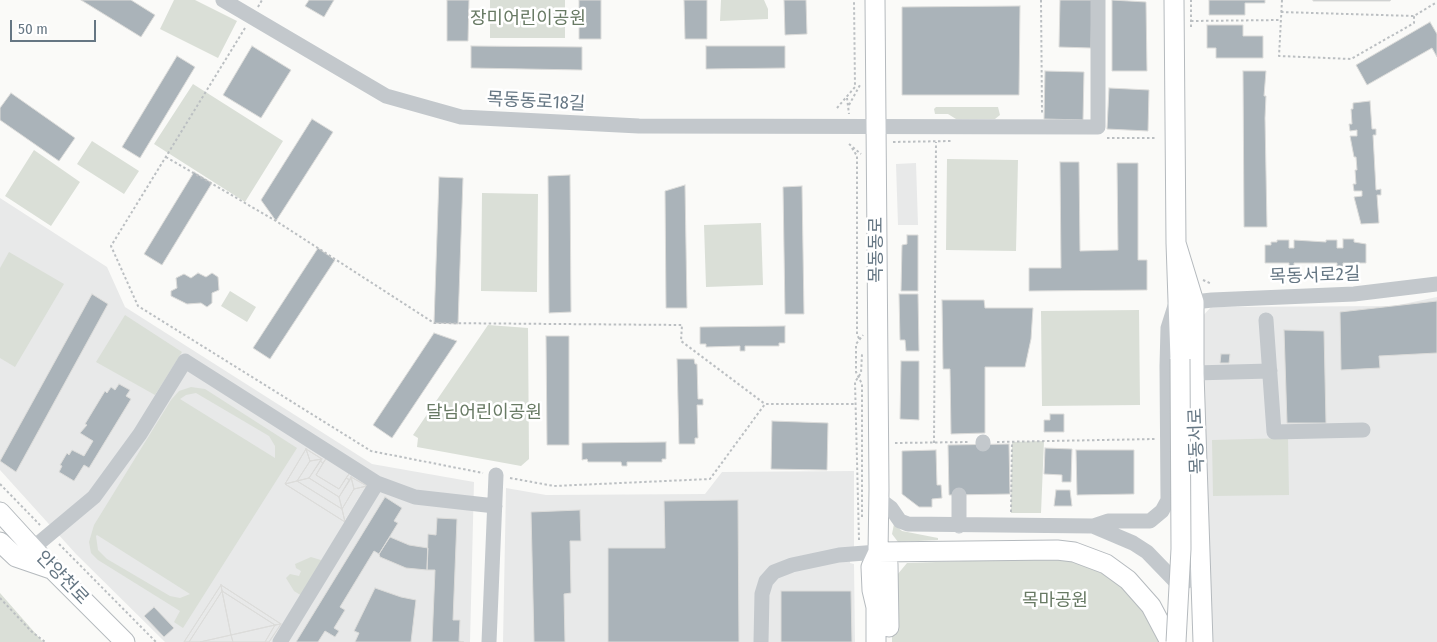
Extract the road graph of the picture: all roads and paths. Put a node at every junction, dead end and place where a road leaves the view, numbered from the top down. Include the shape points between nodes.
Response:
1 (223, 0) edge
2 (262, 0) edge
3 (854, 0) edge
4 (875, 0) edge
5 (1041, 0) edge
6 (1098, 0) edge
7 (1174, 0) edge
8 (1282, 0) edge
9 (1437, 2) edge
10 (1281, 12) junction
11 (1414, 16) junction
12 (252, 18) junction
13 (1281, 20) junction
14 (1186, 21) dead end
15 (860, 77) dead end
16 (847, 98) junction
17 (837, 108) dead end
18 (1042, 115) dead end
19 (876, 126) junction
20 (936, 142) dead end
21 (166, 157) junction
22 (862, 175) dead end
23 (1437, 284) edge
24 (1186, 299) junction
25 (1266, 320) dead end
26 (863, 330) dead end
27 (860, 339) junction
28 (862, 343) dead end
29 (862, 350) dead end
30 (1270, 371) junction
31 (1194, 373) junction
32 (858, 378) junction
33 (765, 404) junction
34 (856, 404) junction
35 (1363, 430) dead end
36 (1161, 439) dead end
37 (1012, 442) junction
38 (895, 443) dead end
39 (934, 443) junction
40 (496, 475) junction
41 (377, 483) junction
42 (0, 484) edge
43 (959, 495) dead end
44 (879, 499) junction
45 (495, 506) junction
46 (0, 512) edge
47 (1011, 514) dead end
48 (959, 526) junction
49 (1093, 526) junction
50 (50, 535) junction
51 (0, 542) edge
52 (0, 548) edge
53 (33, 548) junction
54 (866, 548) junction
55 (16, 557) junction
56 (1201, 566) junction
57 (53, 570) junction
58 (1170, 577) junction
59 (0, 598) edge
60 (1181, 618) dead end
61 (45, 642) edge
62 (126, 642) edge
63 (156, 642) edge
64 (280, 642) edge
65 (489, 642) edge
66 (761, 642) edge
67 (876, 642) edge
68 (889, 642) edge
69 (1170, 642) edge
70 (1176, 642) edge
71 (1203, 642) edge

1 - 12 street, 목동동로18길
2 - 12 path
3 - 16 path via 855,87
4 - 19 main road, 목동동로
5 - 18 path
6 - 19 street, 목동동로18길 via 1098,127
7 - 24 main road, 목동서로 via 1176,243
8 - 10 path
9 - 11 path
10 - 11 path
10 - 13 path
11 - 13 path via 1414,22 1351,59 1279,56
12 - 19 street, 목동동로18길 via 386,96 461,117 639,126
12 - 21 path
13 - 14 path
15 - 16 path via 860,86 849,105
16 - 17 path
19 - 44 main road, 목동동로
20 - 39 path
21 - 33 path via 276,221 434,323 682,325 681,340
21 - 40 path via 112,246 138,306 371,451
22 - 27 path via 861,154 849,144 857,156 857,336
23 - 24 street, 목동서로2길 via 1354,294
24 - 31 main road, 목동서로
24 - 49 street via 1168,328 1166,506 1143,522 1108,521
24 - 70 main road, 목동서로, bridge via 1180,359 1181,548
25 - 30 street
26 - 27 path
27 - 28 path
27 - 32 path via 856,344
29 - 32 path
30 - 31 street
30 - 35 street via 1274,432
31 - 56 main road, 목동서로
32 - 34 path via 855,382
32 - 54 path via 862,384
33 - 34 path
33 - 40 path via 710,479 554,486
34 - 54 path
36 - 37 path
37 - 39 path
37 - 47 path
38 - 39 path
40 - 45 street
41 - 45 street via 415,498
41 - 50 street via 185,361 140,434 94,496
41 - 64 street
42 - 50 path
43 - 48 street
44 - 48 street via 900,521 908,524
44 - 54 main road, 목동동로
45 - 65 street
46 - 53 main road, 안양천로
48 - 49 street
49 - 58 street via 1147,552
50 - 53 street
50 - 63 path
51 - 55 main road
52 - 55 street
53 - 57 main road, 안양천로
54 - 66 street via 774,572 766,581 762,594
54 - 67 main road, 목동동로 via 876,607
54 - 68 main road, 목동동로 via 888,564
54 - 69 main road via 1074,552 1117,571 1133,585 1151,606
55 - 57 main road
56 - 58 street via 1183,583
56 - 71 main road, 목동서로
57 - 62 main road, 안양천로
58 - 60 street via 1181,598
59 - 61 path

